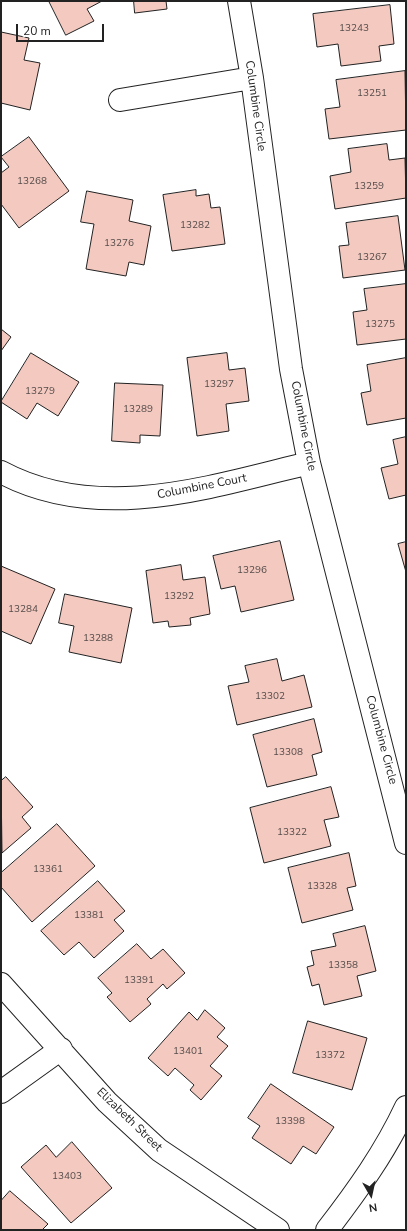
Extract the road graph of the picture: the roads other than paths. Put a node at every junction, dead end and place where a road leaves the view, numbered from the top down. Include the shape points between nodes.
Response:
1 (239, 1) edge
2 (252, 78) junction
3 (120, 100) dead end
4 (309, 462) junction
5 (1, 472) edge
6 (406, 843) edge
7 (1, 984) edge
8 (60, 1049) junction
9 (1, 1092) edge
10 (406, 1107) edge
11 (278, 1230) edge
12 (327, 1230) edge

1 - 2 street, Columbine Circle
2 - 3 street
2 - 4 street, Columbine Circle via 291,369
4 - 5 street, Columbine Court via 168,496 106,499 38,488
4 - 6 street, Columbine Circle
7 - 8 street, Elizabeth Street
8 - 9 street
8 - 11 street, Elizabeth Street via 107,1102 158,1150
10 - 12 street via 391,1139 357,1192

